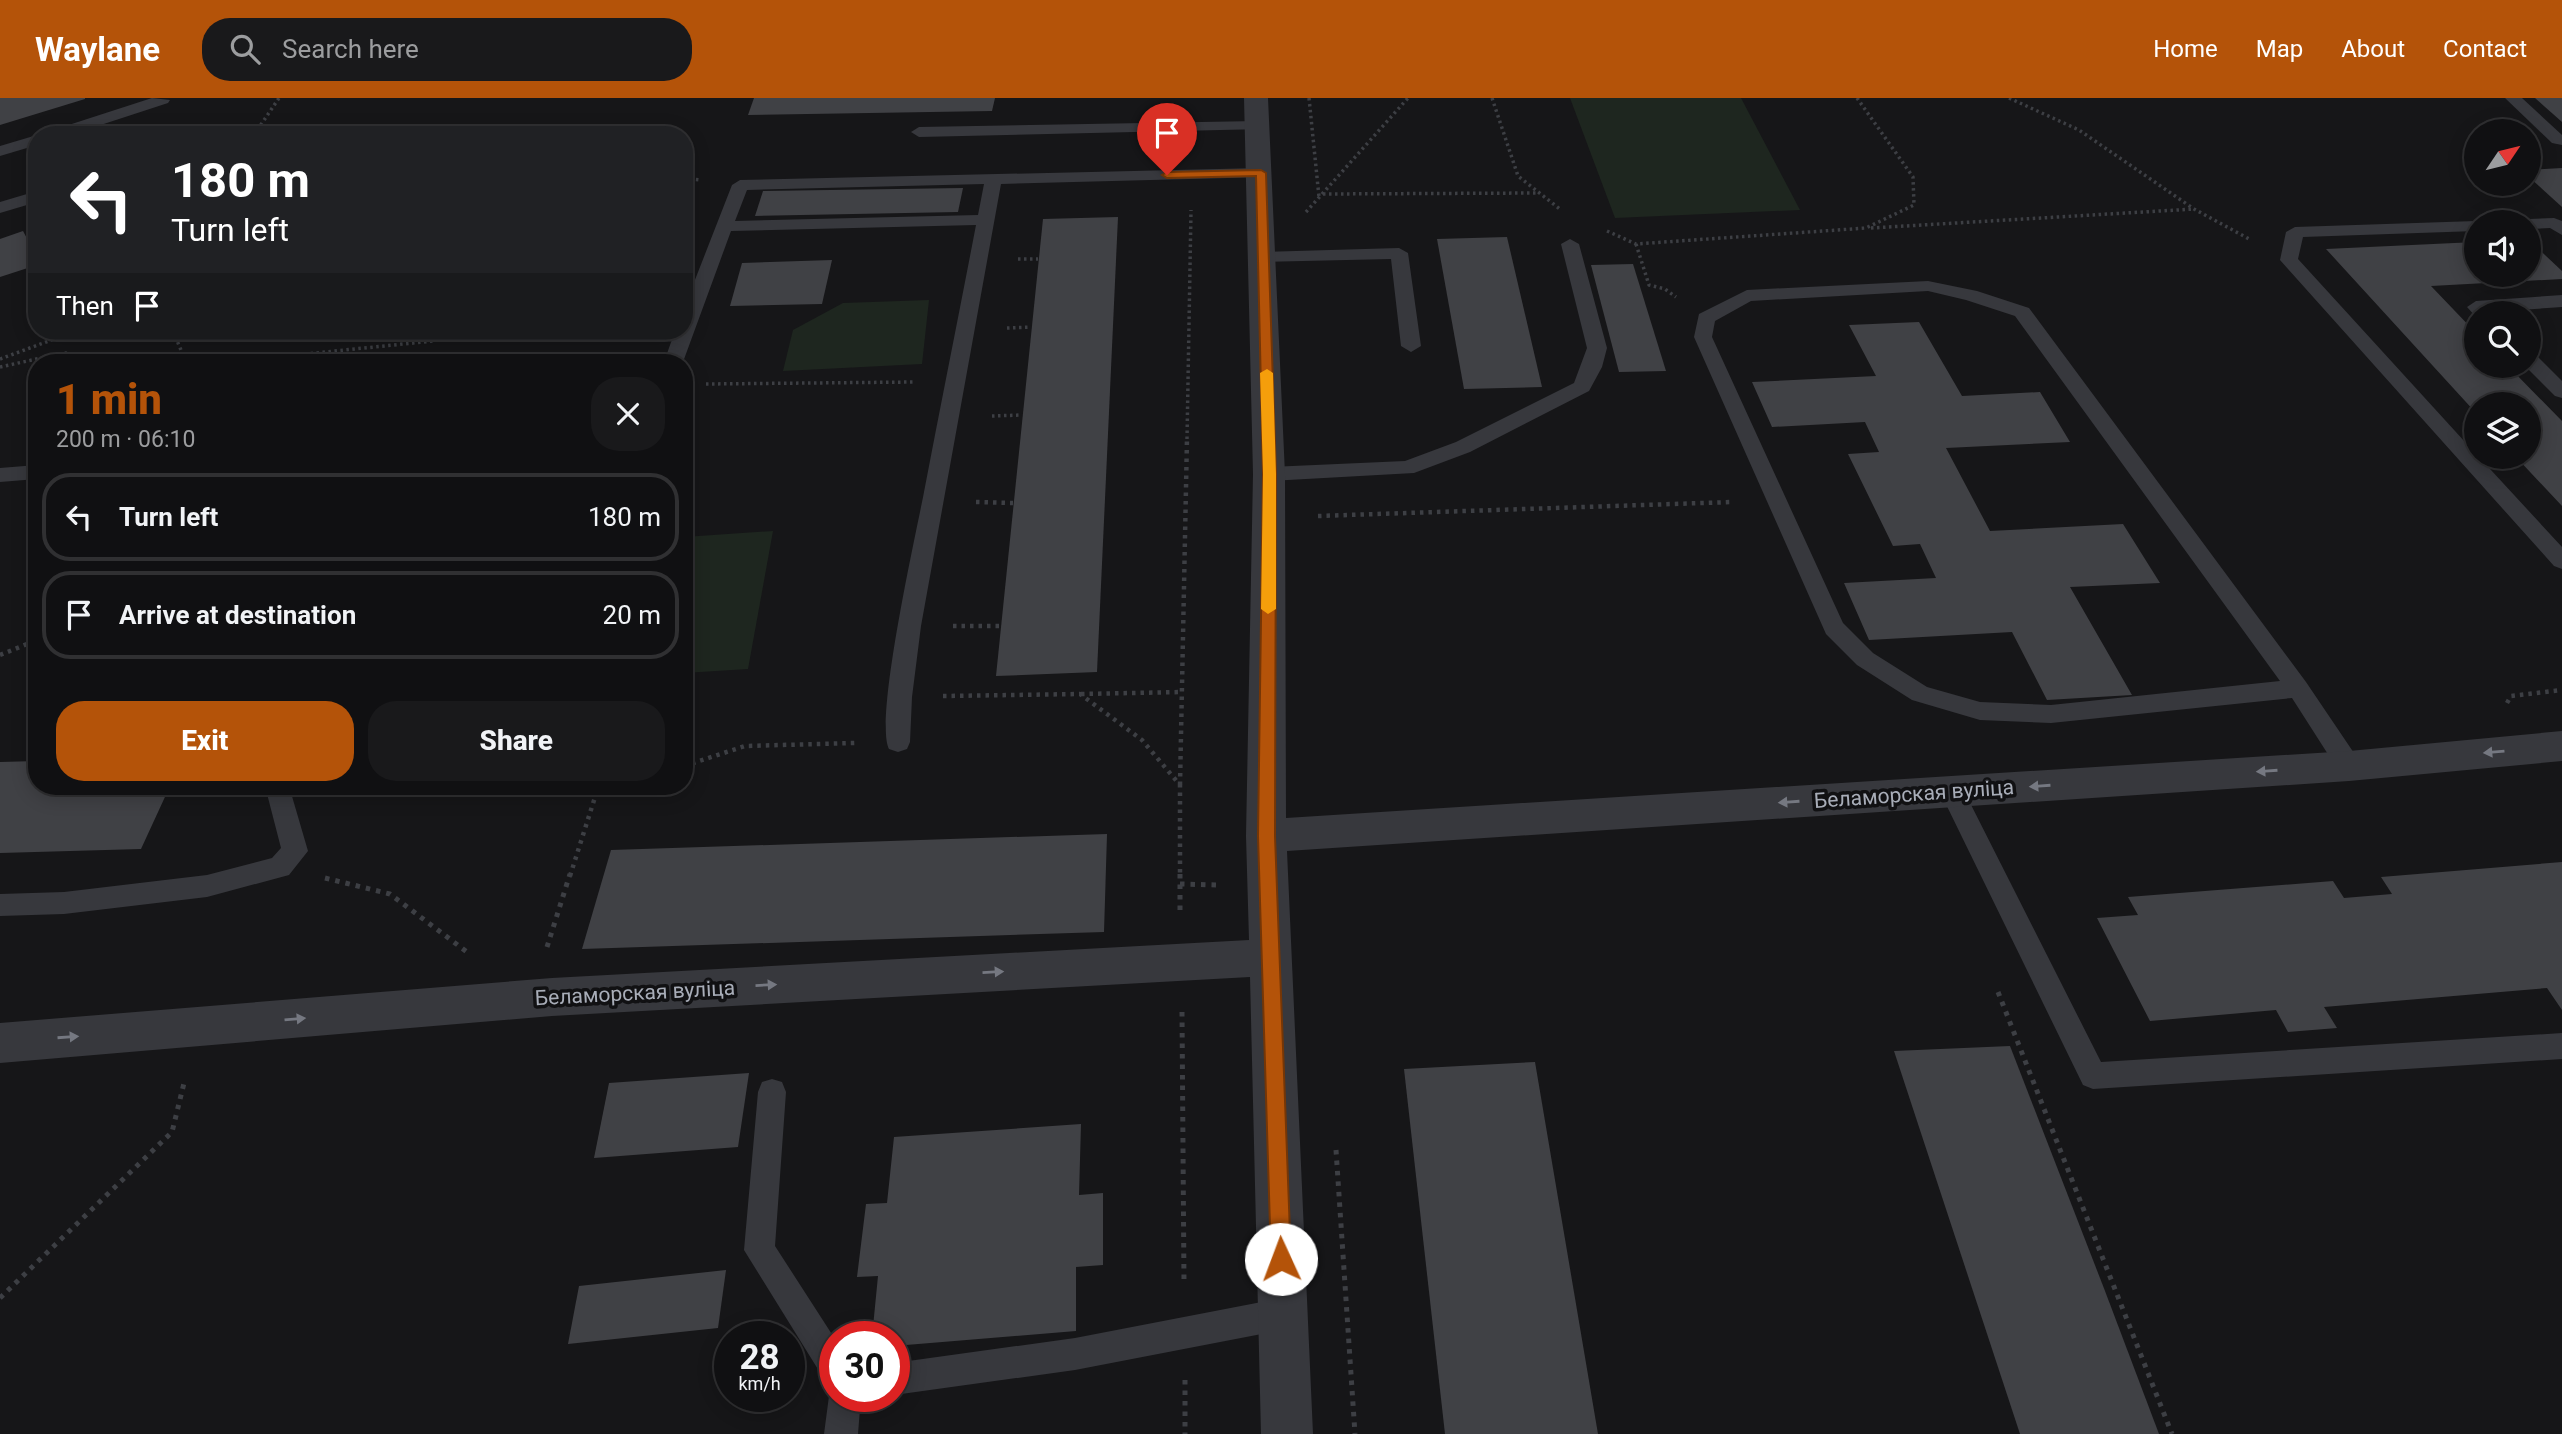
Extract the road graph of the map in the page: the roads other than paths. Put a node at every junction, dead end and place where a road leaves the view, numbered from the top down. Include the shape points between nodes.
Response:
1 (2513, 98) edge
2 (162, 100) dead end
3 (1257, 112) edge
4 (81, 126) edge
5 (919, 132) dead end
6 (2562, 140) edge
7 (28, 143) edge
8 (0, 152) edge
9 (1261, 173) junction
10 (993, 179) junction
11 (28, 199) edge
12 (0, 208) edge
13 (986, 220) junction
14 (2541, 224) edge
15 (726, 226) junction
16 (2464, 226) edge
17 (2562, 230) edge
18 (1570, 244) dead end
19 (1263, 257) junction
20 (2562, 302) edge
21 (2541, 303) edge
22 (693, 311) edge
23 (1411, 346) dead end
24 (2541, 371) edge
25 (2562, 392) edge
26 (28, 473) edge
27 (1269, 474) junction
28 (0, 475) edge
29 (2562, 561) edge
30 (2298, 688) junction
31 (898, 742) road end
32 (2562, 746) edge
33 (2349, 766) junction
34 (1951, 792) junction
35 (279, 795) edge
36 (1266, 836) junction
37 (0, 905) edge
38 (1271, 957) junction
39 (0, 1042) edge
40 (2562, 1046) edge
41 (772, 1092) dead end
42 (1283, 1314) junction
43 (819, 1343) edge
44 (910, 1377) edge
45 (843, 1412) edge
46 (841, 1434) edge
47 (1287, 1434) edge

1 - 6 lane
2 - 4 lane
3 - 5 lane
3 - 9 street
7 - 8 lane
9 - 10 lane
9 - 19 street
10 - 13 lane
10 - 15 lane via 740,185
11 - 12 lane
13 - 15 lane
13 - 31 lane via 910,626
14 - 17 lane via 2554,223
15 - 22 lane
16 - 29 lane via 2295,232 2289,260
18 - 27 lane via 1597,348 1582,387 1464,447 1408,468
19 - 23 lane via 1399,253
19 - 27 street
20 - 21 lane
24 - 25 lane
26 - 28 lane
27 - 36 street
30 - 30 lane via 2051,715 1980,711 1920,694 1865,659 1834,628 1703,337 1706,318 1747,296 1928,286 2022,312
30 - 33 lane
32 -> 33 street, Беламорская вуліца
33 -> 34 street, Беламорская вуліца
34 -> 36 street, Беламорская вуліца
34 - 40 lane via 2093,1076
35 - 37 lane via 295,851 280,867 207,886 64,903
36 - 38 street
39 -> 38 street, Беламорская вуліца via 552,997
38 - 42 street
41 - 43 lane via 759,1250
42 - 44 lane via 1075,1354
42 - 47 street
45 - 46 lane

